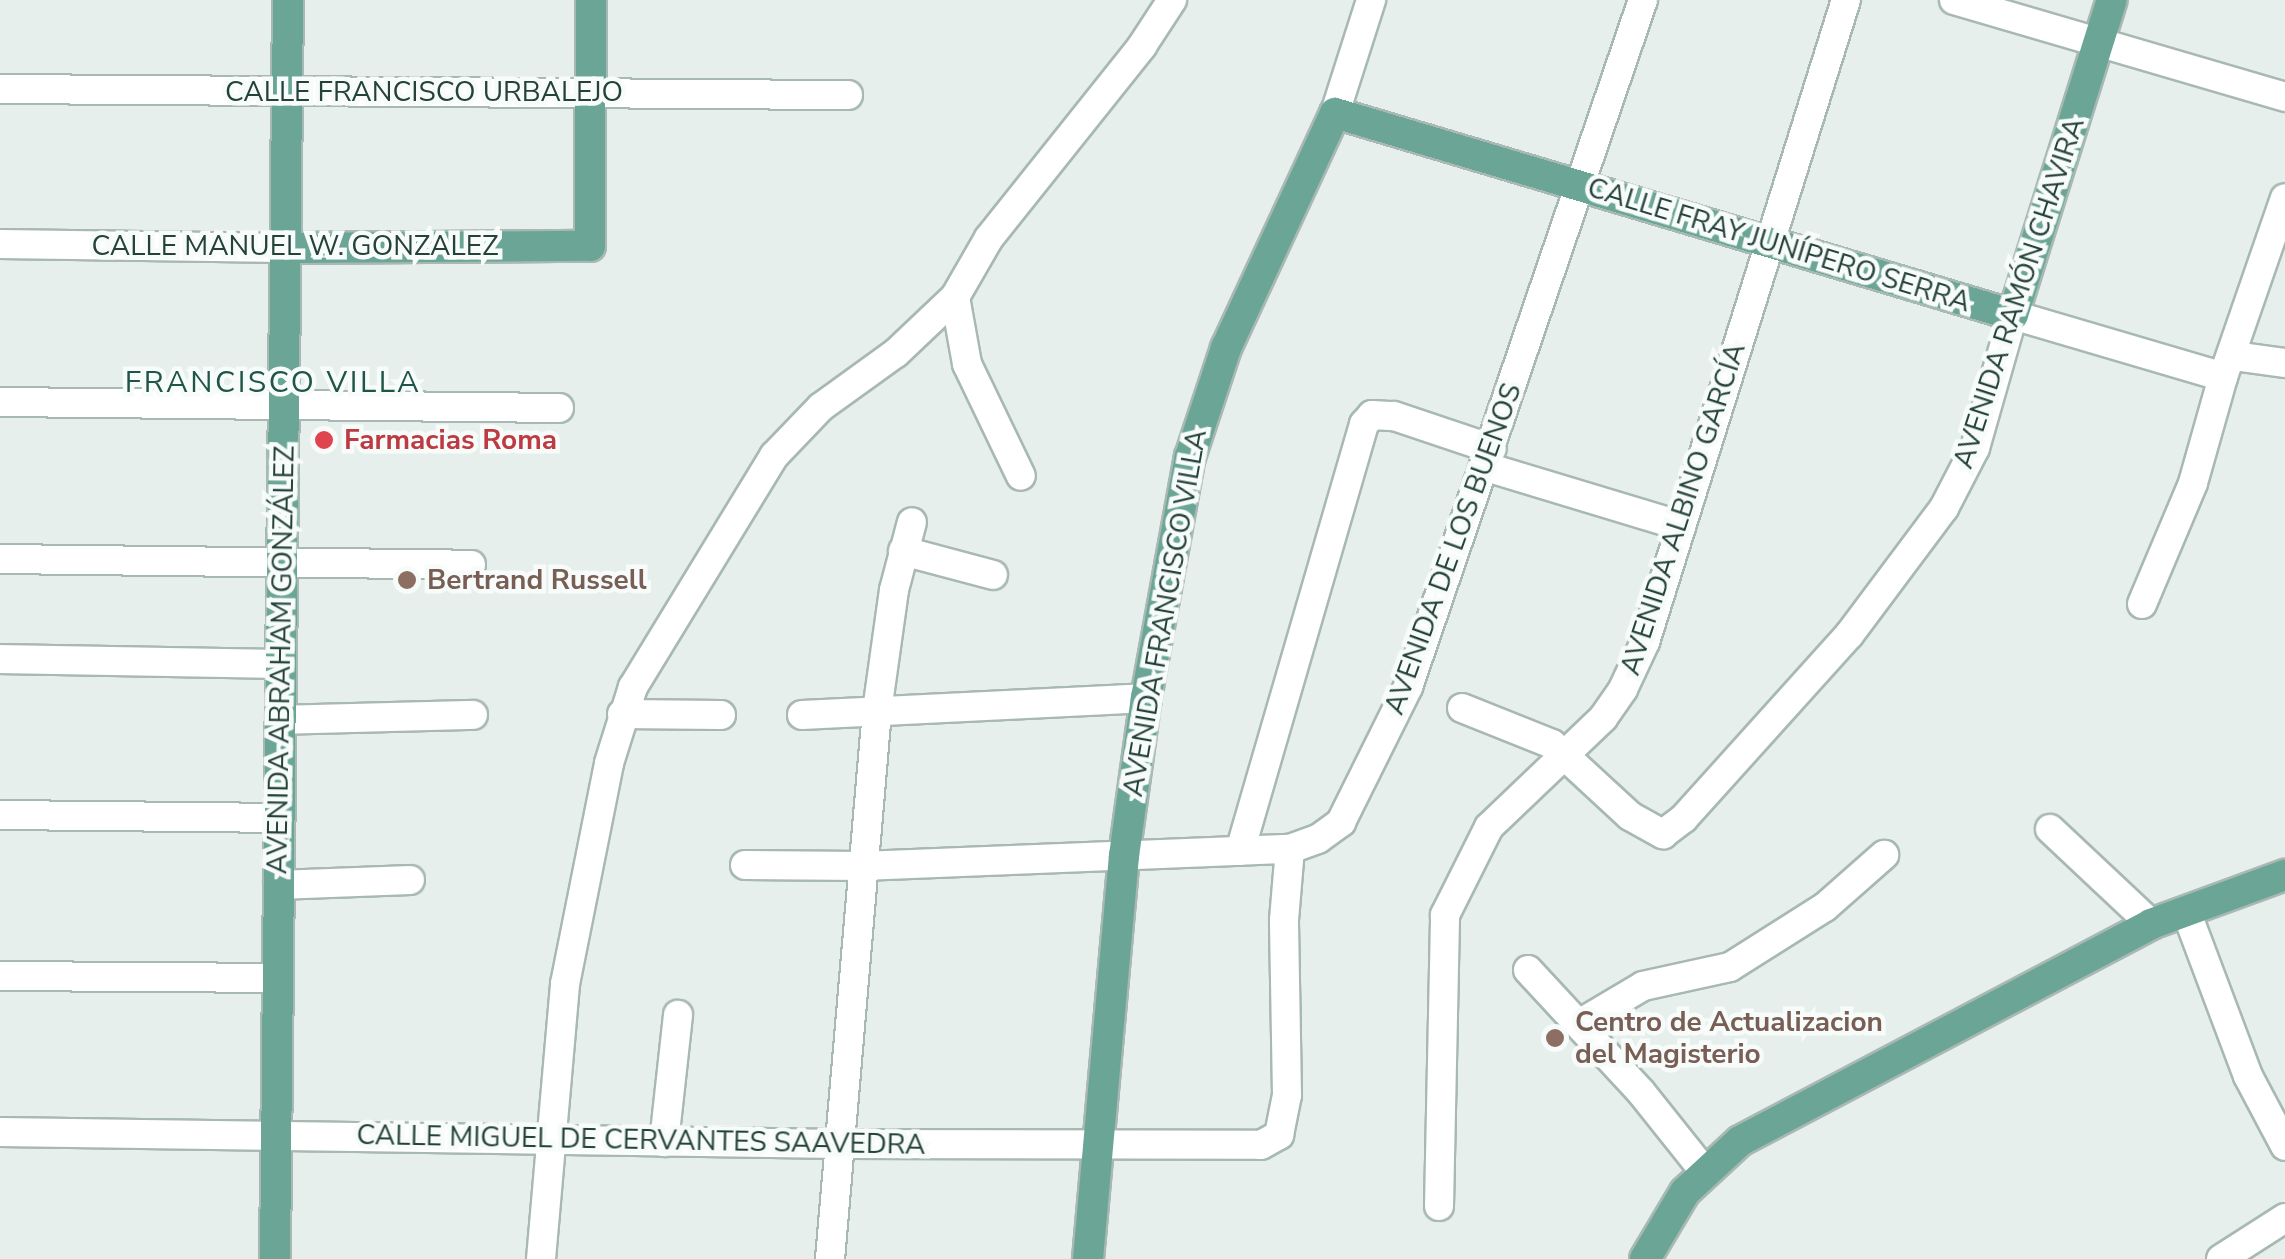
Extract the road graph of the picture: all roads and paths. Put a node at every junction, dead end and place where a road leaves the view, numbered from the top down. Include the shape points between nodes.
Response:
1 (288, 0) edge
2 (592, 0) edge
3 (1172, 0) edge
4 (1371, 0) edge
5 (1643, 0) edge
6 (1846, 0) edge
7 (1954, 0) edge
8 (2112, 0) edge
9 (2097, 46) junction
10 (0, 89) edge
11 (286, 91) junction
12 (590, 93) junction
13 (848, 95) dead end
14 (2285, 97) edge
15 (1335, 113) junction
16 (1581, 186) junction
17 (2285, 198) edge
18 (1770, 242) junction
19 (0, 244) edge
20 (285, 248) junction
21 (955, 297) junction
22 (2013, 315) junction
23 (2285, 364) edge
24 (2228, 366) junction
25 (0, 402) edge
26 (284, 406) junction
27 (559, 408) dead end
28 (1489, 458) junction
29 (1021, 476) dead end
30 (912, 522) dead end
31 (1682, 526) junction
32 (903, 551) junction
33 (0, 559) edge
34 (282, 562) junction
35 (471, 564) dead end
36 (993, 575) dead end
37 (2142, 604) dead end
38 (0, 659) edge
39 (281, 664) junction
40 (1146, 698) junction
41 (1462, 708) dead end
42 (877, 711) junction
43 (622, 714) junction
44 (473, 715) dead end
45 (721, 715) dead end
46 (802, 715) dead end
47 (280, 720) junction
48 (1568, 755) junction
49 (0, 815) edge
50 (280, 818) junction
51 (2050, 828) dead end
52 (1290, 849) junction
53 (1240, 850) junction
54 (1884, 855) dead end
55 (1124, 856) junction
56 (745, 865) dead end
57 (862, 866) junction
58 (2285, 875) edge
59 (410, 880) dead end
60 (278, 885) junction
61 (2186, 912) junction
62 (2152, 924) junction
63 (1528, 970) dead end
64 (0, 976) edge
65 (278, 978) junction
66 (678, 1015) dead end
67 (1579, 1024) junction
68 (0, 1132) edge
69 (275, 1136) junction
70 (549, 1139) junction
71 (664, 1142) junction
72 (1099, 1142) junction
73 (840, 1144) junction
74 (2285, 1146) edge
75 (1704, 1171) junction
76 (1439, 1206) dead end
77 (2285, 1218) edge
78 (275, 1259) edge
79 (541, 1259) edge
80 (830, 1259) edge
81 (1088, 1259) edge
82 (1645, 1259) edge
83 (2221, 1259) edge

1 - 11 main road, AVENIDA ABRAHAM GONZÁLEZ
2 - 12 main road
3 - 21 street via 989,238
4 - 15 street, AVENIDA FRANCISCO VILLA
5 - 16 street, AVENIDA DE LOS BUENOS
6 - 18 street, AVENIDA ALBINO GARCÍA
7 - 9 street
8 - 9 main road, AVENIDA RAMÓN CHAVIRA
9 - 14 street
9 - 22 main road, AVENIDA RAMÓN CHAVIRA
10 - 11 street, CALLE FRANCISCO URBALEJO
11 - 12 street, CALLE FRANCISCO URBALEJO
11 - 20 main road, AVENIDA ABRAHAM GONZÁLEZ
12 - 13 street, CALLE FRANCISCO URBALEJO
12 - 20 main road, CALLE MANUEL W. GONZALEZ via 590,246
15 - 16 main road, CALLE FRAY JUNÍPERO SERRA
15 - 40 main road, AVENIDA FRANCISCO VILLA via 1204,404
16 - 18 main road, CALLE FRAY JUNÍPERO SERRA
16 - 28 street, AVENIDA DE LOS BUENOS
17 - 24 street
18 - 22 main road, CALLE FRAY JUNÍPERO SERRA
18 - 31 street, AVENIDA ALBINO GARCÍA
19 - 20 street, CALLE MANUEL W. GONZALEZ
20 - 26 main road, AVENIDA ABRAHAM GONZÁLEZ
21 - 29 street via 967,364
21 - 43 street via 896,353 821,407 774,456 646,662
22 - 24 street, CALLE FRAY JUNÍPERO SERRA
22 - 48 street, AVENIDA RAMÓN CHAVIRA via 1974,448 1944,508 1849,635 1684,818 1656,832 1630,816
23 - 24 street, CALLE FRAY JUNÍPERO SERRA
24 - 37 street via 2192,482
25 - 26 street
26 - 27 street
26 - 34 main road, AVENIDA ABRAHAM GONZÁLEZ
28 - 31 street
28 - 52 street, AVENIDA DE LOS BUENOS via 1408,687 1341,822
28 - 53 street via 1394,416 1372,415 1364,424
30 - 32 street
31 - 48 street, AVENIDA ALBINO GARCÍA via 1623,688
32 - 36 street
32 - 42 street
33 - 34 street
34 - 35 street
34 - 39 main road, AVENIDA ABRAHAM GONZÁLEZ
38 - 39 street
39 - 47 main road, AVENIDA ABRAHAM GONZÁLEZ
40 - 42 street
40 - 55 main road, AVENIDA FRANCISCO VILLA
41 - 48 street via 1522,728
42 - 46 street
42 - 57 street
43 - 45 street
43 - 70 street via 565,984
44 - 47 street
47 - 50 main road, AVENIDA ABRAHAM GONZÁLEZ
48 - 76 street, AVENIDA ALBINO GARCÍA via 1504,809 1444,914
49 - 50 street
50 - 60 main road, AVENIDA ABRAHAM GONZÁLEZ
51 - 62 street
52 - 53 street
52 - 72 street, CALLE MIGUEL DE CERVANTES SAAVEDRA via 1287,1094 1279,1135 1261,1146
53 - 55 street
54 - 67 street via 1825,907 1730,967 1643,986
55 - 57 street
55 - 72 main road, AVENIDA FRANCISCO VILLA
56 - 57 street
57 - 73 street
58 - 61 main road
59 - 60 street
60 - 65 main road, AVENIDA ABRAHAM GONZÁLEZ
61 - 62 main road
61 - 74 street via 2248,1076
62 - 75 main road via 1740,1141
63 - 67 street
64 - 65 street
65 - 69 main road, AVENIDA ABRAHAM GONZÁLEZ
66 - 71 street
67 - 75 street
68 - 69 street, CALLE MIGUEL DE CERVANTES SAAVEDRA
69 - 70 street, CALLE MIGUEL DE CERVANTES SAAVEDRA
69 - 78 main road, AVENIDA ABRAHAM GONZÁLEZ
70 - 71 street, CALLE MIGUEL DE CERVANTES SAAVEDRA
70 - 79 street
71 - 73 street, CALLE MIGUEL DE CERVANTES SAAVEDRA
72 - 73 street, CALLE MIGUEL DE CERVANTES SAAVEDRA
72 - 81 main road, AVENIDA FRANCISCO VILLA
73 - 80 street
75 - 82 main road
77 - 83 street

